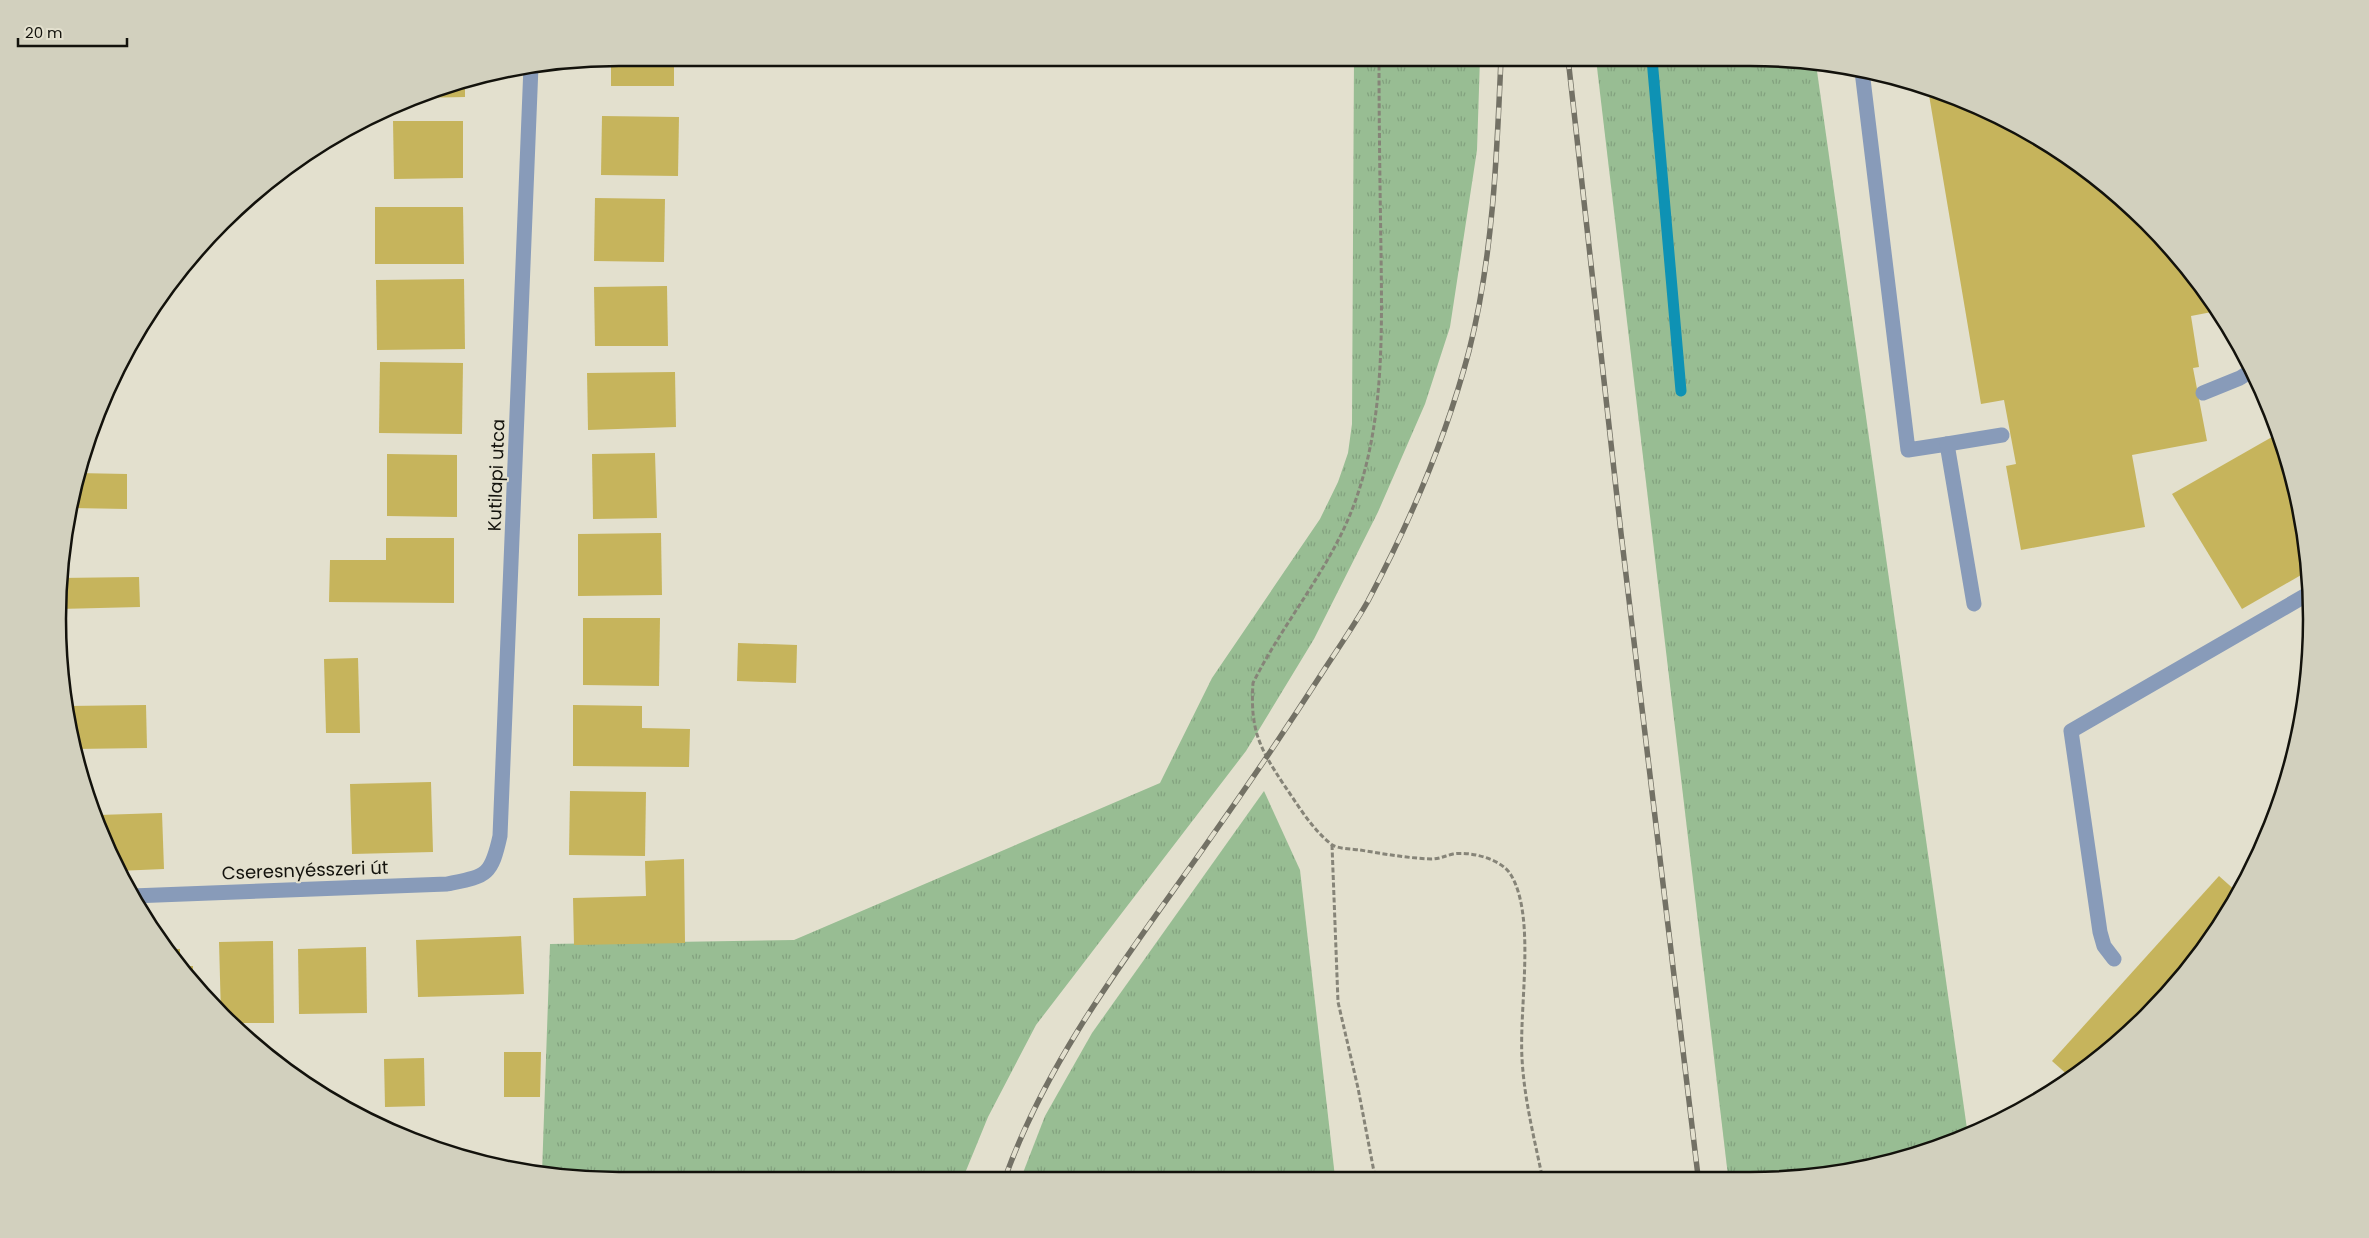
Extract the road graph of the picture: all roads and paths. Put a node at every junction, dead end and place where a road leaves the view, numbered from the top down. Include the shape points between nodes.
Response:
1 (1379, 66) edge
2 (531, 74) edge
3 (1863, 78) edge
4 (2246, 374) edge
5 (2203, 394) dead end
6 (2002, 436) dead end
7 (1948, 444) junction
8 (2302, 597) edge
9 (1974, 604) dead end
10 (1332, 845) junction
11 (479, 878) joint
12 (140, 896) edge
13 (2114, 959) dead end
14 (1374, 1172) edge
15 (1541, 1172) edge

1 - 10 path via 1382,352 1367,463 1337,546 1253,683 1251,708 1253,725 1267,759 1308,820
2 - 11 street, Kutilapi utca via 500,836 494,862
3 - 7 street via 1908,450
4 - 5 street
6 - 7 street
7 - 9 street
8 - 13 street via 2071,731 2100,932 2104,946
10 - 14 path via 1338,1002
10 - 15 path via 1414,858 1437,859 1454,854 1474,854 1510,873 1521,896 1523,915 1522,1056 1526,1104
11 - 12 street, Cseresnyésszeri út via 447,884

